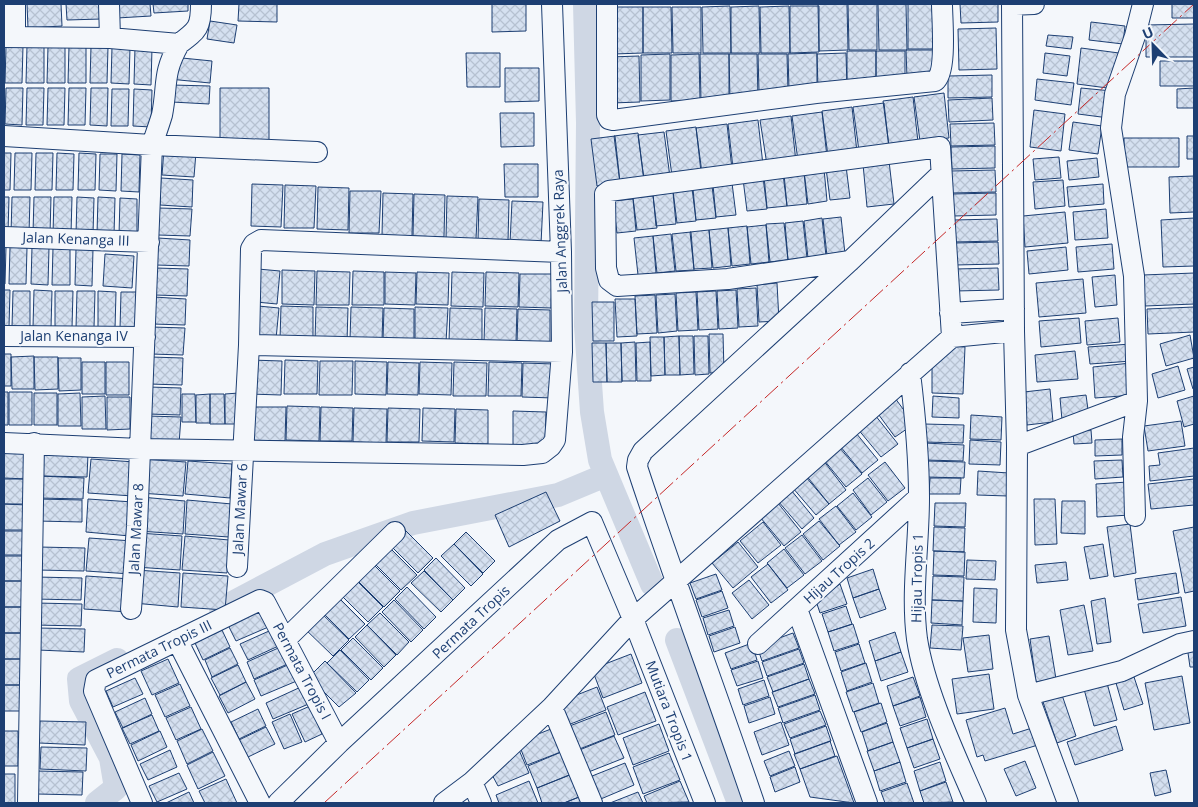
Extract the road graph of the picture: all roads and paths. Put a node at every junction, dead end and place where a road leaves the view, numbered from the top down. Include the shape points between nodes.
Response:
1 (15, 4) edge
2 (109, 4) edge
3 (202, 4) edge
4 (552, 4) edge
5 (607, 4) edge
6 (942, 4) edge
7 (1012, 4) edge
8 (1034, 4) edge
9 (1143, 4) edge
10 (9, 36) edge
11 (110, 38) junction
12 (179, 44) junction
13 (4, 136) edge
14 (152, 146) junction
15 (317, 152) dead end
16 (941, 174) junction
17 (4, 237) edge
18 (148, 242) junction
19 (561, 252) junction
20 (850, 262) junction
21 (1014, 309) junction
22 (950, 314) junction
23 (1014, 331) junction
24 (4, 336) edge
25 (952, 336) junction
26 (145, 337) junction
27 (249, 345) junction
28 (562, 352) junction
29 (910, 373) junction
30 (1137, 401) junction
31 (4, 443) edge
32 (34, 443) junction
33 (1017, 446) junction
34 (140, 449) junction
35 (242, 451) junction
36 (919, 497) junction
37 (1135, 516) dead end
38 (395, 532) dead end
39 (237, 567) dead end
40 (671, 586) junction
41 (263, 600) joint
42 (131, 609) dead end
43 (797, 609) junction
44 (639, 614) junction
45 (286, 639) junction
46 (176, 640) junction
47 (1194, 641) edge
48 (758, 644) dead end
49 (1028, 695) junction
50 (552, 707) junction
51 (339, 743) junction
52 (472, 782) junction
53 (28, 803) edge
54 (142, 803) edge
55 (260, 803) edge
56 (278, 803) edge
57 (444, 803) edge
58 (481, 803) edge
59 (592, 803) edge
60 (705, 803) edge
61 (754, 803) edge
62 (867, 803) edge
63 (976, 803) edge
64 (1068, 803) edge

1 - 10 street
2 - 11 street
3 - 12 street via 202,23
4 - 19 street, Jalan Anggrek Raya
5 - 6 street via 609,119 935,81 942,66
7 - 8 street
7 - 21 street
9 - 30 street via 1114,94 1112,128 1134,276
10 - 11 street
11 - 12 street
12 - 14 street, Jalan Mawar 8 via 169,61 162,114
13 - 14 street
14 - 15 street
14 - 18 street, Jalan Mawar 8
16 - 20 street
16 - 20 street via 941,150 936,146 605,194 606,268 609,280 617,286 728,279
16 - 22 street
17 - 18 street, Jalan Kenanga III
18 - 26 street, Jalan Mawar 8
19 - 27 street, Jalan Mawar 6 via 261,240 251,249
19 - 28 street, Jalan Anggrek Raya
20 - 40 street via 643,451 638,460 637,467
21 - 22 street
21 - 23 street
22 - 25 street
23 - 25 street
23 - 33 street
24 - 26 street, Jalan Kenanga IV
25 - 29 street
26 - 34 street, Jalan Mawar 8
27 - 28 street
27 - 35 street, Jalan Mawar 6
28 - 35 street, Jalan Anggrek Raya via 555,440 542,452 523,455
29 - 36 street, Hijau Tropis 1
29 - 40 street
30 - 33 street
30 - 37 street via 1133,438
31 - 32 street
32 - 34 street
32 - 53 street
33 - 49 street via 1016,630
34 - 35 street
34 - 42 street, Jalan Mawar 8
35 - 39 street, Jalan Mawar 6
36 - 43 street, Hijau Tropis 2
36 - 63 street, Hijau Tropis 1 via 915,615 918,640 927,680
38 - 45 street
40 - 44 street
40 - 61 street via 720,702
41 - 45 street, Permata Tropis I
41 - 46 street, Permata Tropis III
43 - 48 street, Hijau Tropis 2
43 - 62 street
44 - 50 street
44 - 51 street, Permata Tropis via 592,522 558,540
44 - 60 street, Mutiara Tropis 1
45 - 51 street, Permata Tropis I
46 - 54 street, Permata Tropis III via 96,680 93,685
46 - 55 street
47 - 49 street via 1180,644 1122,671
49 - 64 street
50 - 52 street
50 - 59 street
51 - 56 street, Permata Tropis
52 - 57 street
52 - 58 street

